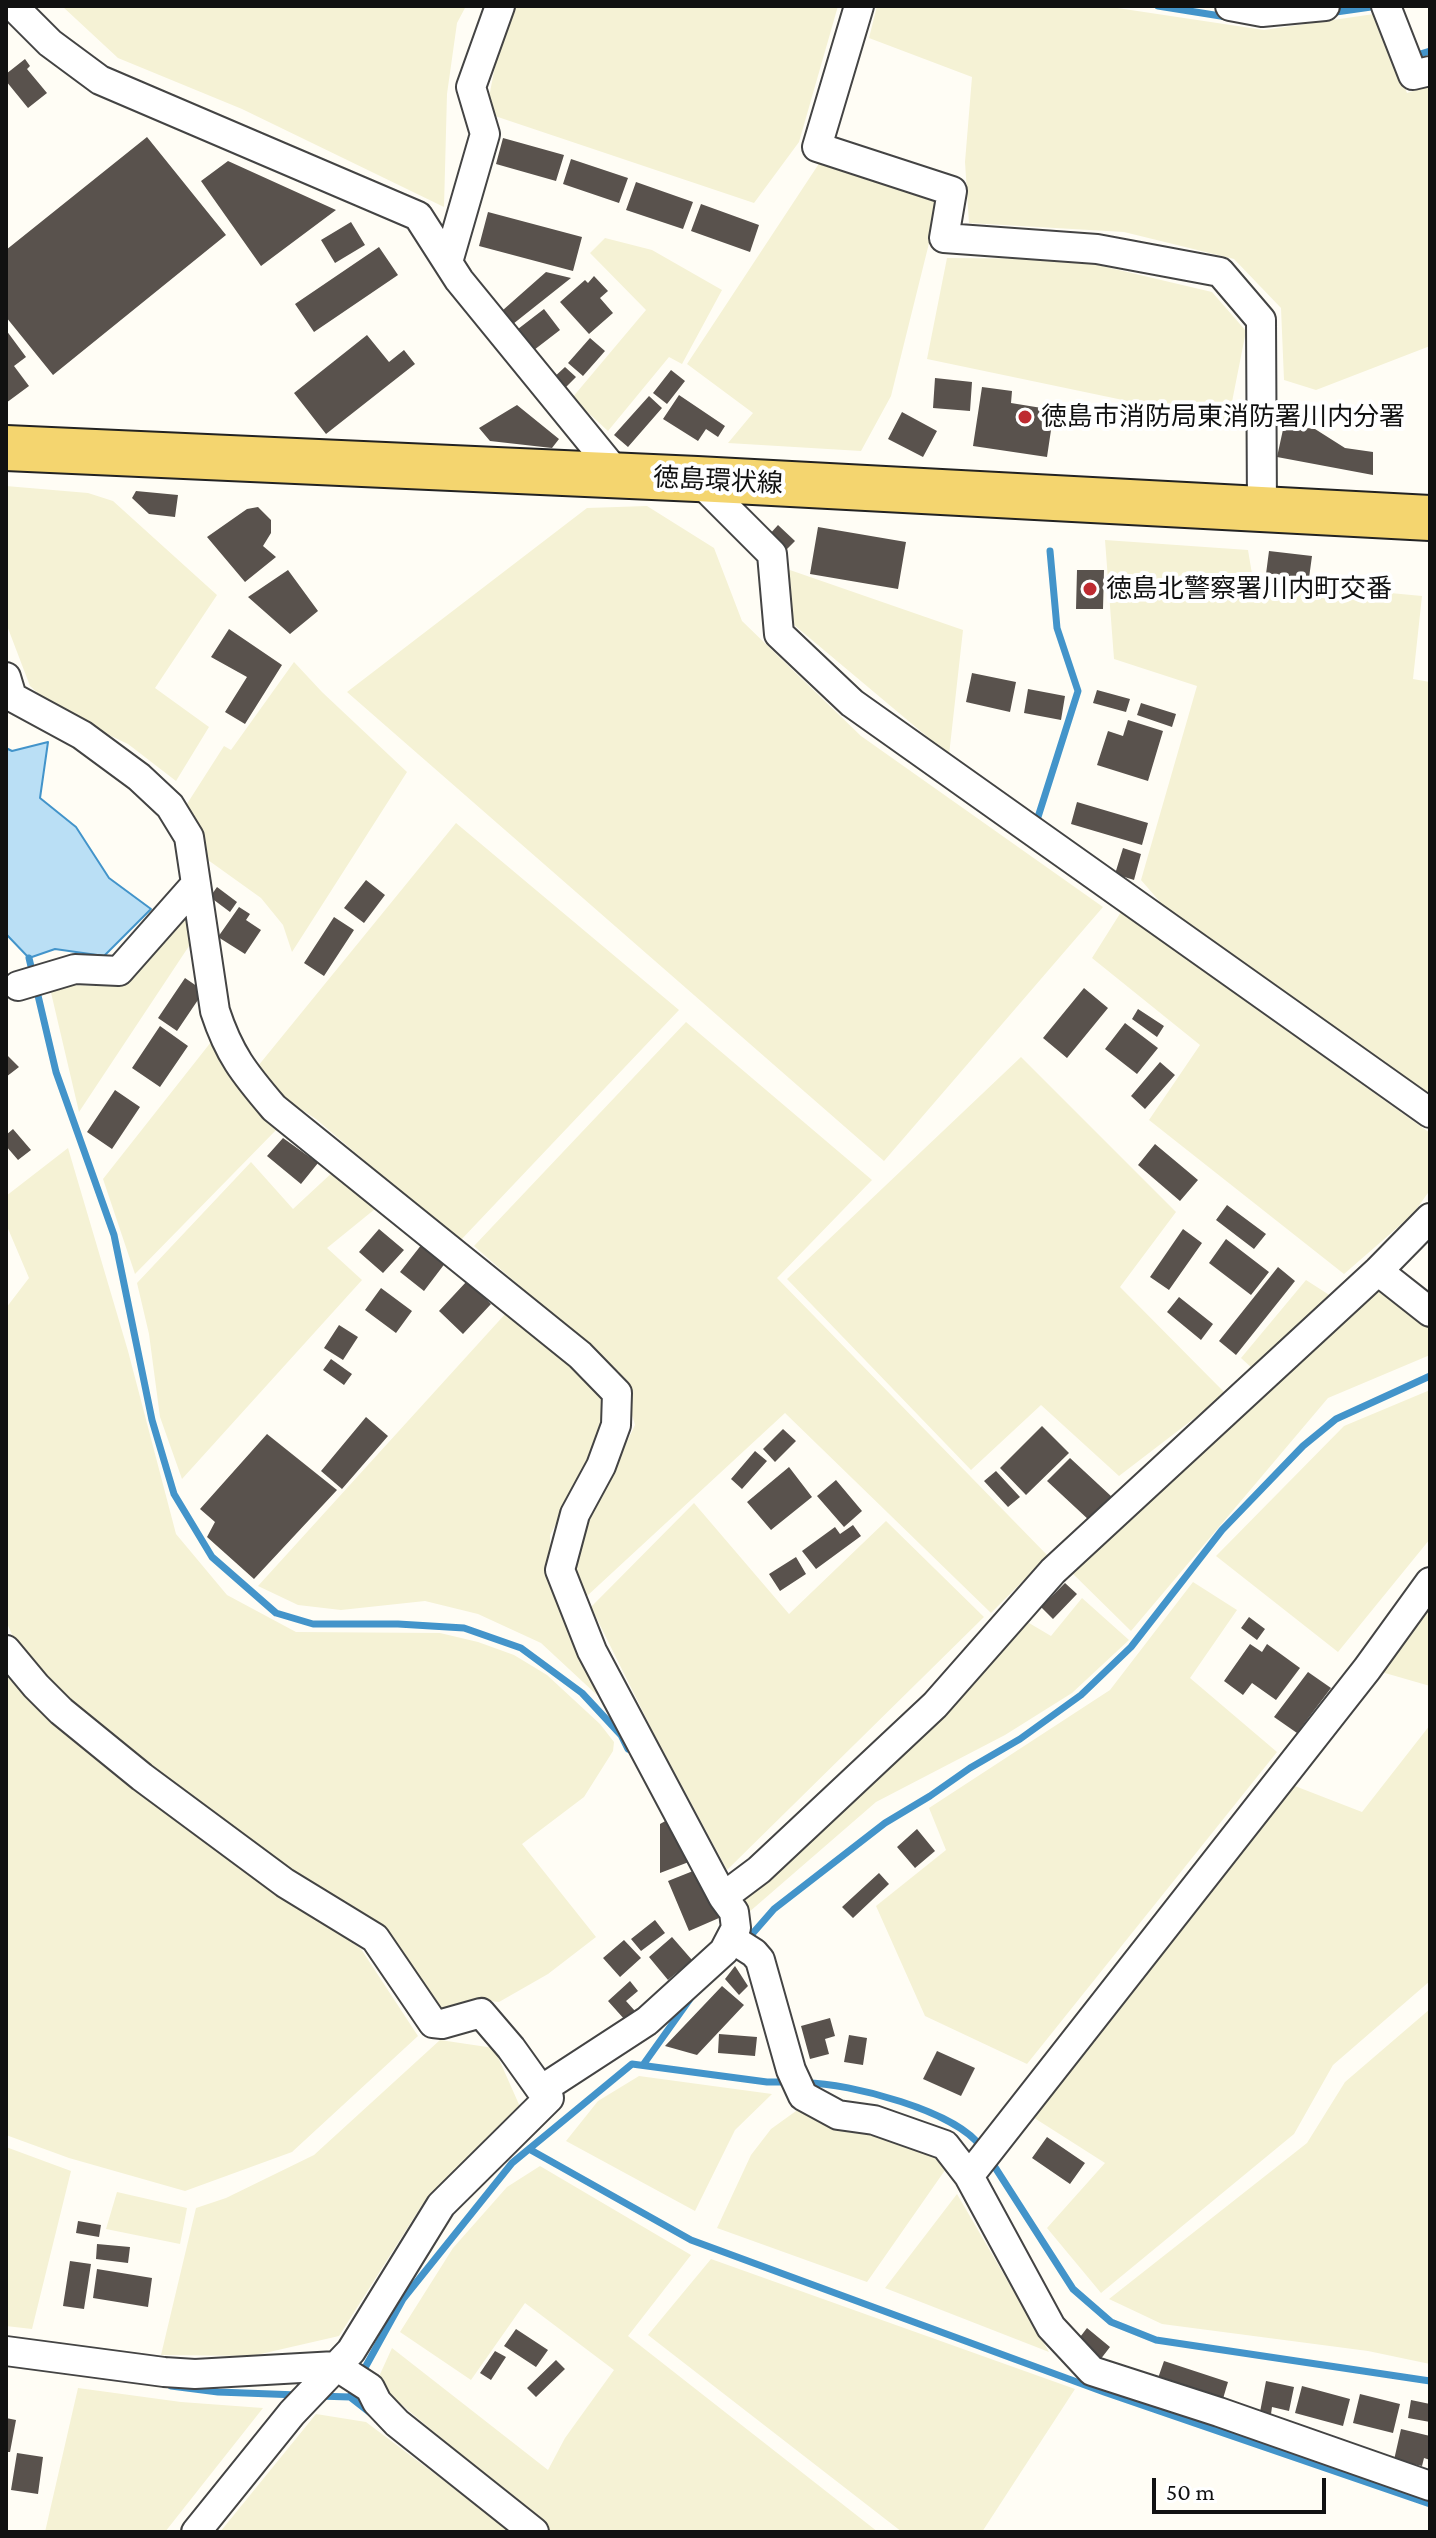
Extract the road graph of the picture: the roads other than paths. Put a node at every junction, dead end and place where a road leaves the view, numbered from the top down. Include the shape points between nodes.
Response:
1 (13, 6) edge
2 (500, 6) edge
3 (859, 6) edge
4 (1230, 6) edge
5 (1325, 6) edge
6 (1386, 6) edge
7 (1430, 71) edge
8 (448, 262) junction
9 (6, 448) edge
10 (619, 476) junction
11 (697, 479) junction
12 (1262, 509) junction
13 (1430, 518) edge
14 (8, 692) edge
15 (195, 885) junction
16 (18, 986) dead end
17 (1430, 1113) edge
18 (1430, 1218) edge
19 (1378, 1271) junction
20 (1430, 1312) edge
21 (1430, 1582) edge
22 (6, 1650) edge
23 (723, 1897) junction
24 (741, 1945) junction
25 (541, 2090) junction
26 (980, 2161) junction
27 (6, 2351) edge
28 (335, 2383) junction
29 (1430, 2486) edge
30 (196, 2532) edge
31 (534, 2532) edge

1 - 8 street via 50,43 100,80 418,216
2 - 8 street via 471,87 485,134
3 - 12 street via 817,147 952,191 944,238 1097,249 1220,272 1261,320
4 - 5 street via 1262,12
6 - 7 street via 1413,75
8 - 10 street
9 - 10 main road, 徳島環状線
10 - 11 main road, 徳島環状線
11 - 12 main road, 徳島環状線
11 - 17 street via 772,554 779,634 852,703
12 - 13 main road, 徳島環状線
14 - 15 street via 82,735 170,806 189,837
15 - 16 street via 119,971 75,969
15 - 23 street via 215,1011 239,1067 274,1108 580,1355 617,1393 616,1425 575,1514 560,1570 592,1651
18 - 19 street
19 - 20 street
19 - 23 street via 1053,1571 935,1705 759,1870
21 - 26 street
22 - 25 street via 61,1711 142,1777 285,1883 375,1938 433,2023 481,2013
23 - 24 street via 734,1912
24 - 25 street via 724,1951 647,2021
24 - 26 street via 760,1960 803,2096 838,2115 874,2120
25 - 28 street via 549,2098 441,2205
26 - 29 street via 1051,2327 1092,2371
27 - 28 street via 195,2374
28 - 30 street
28 - 31 street via 377,2402

